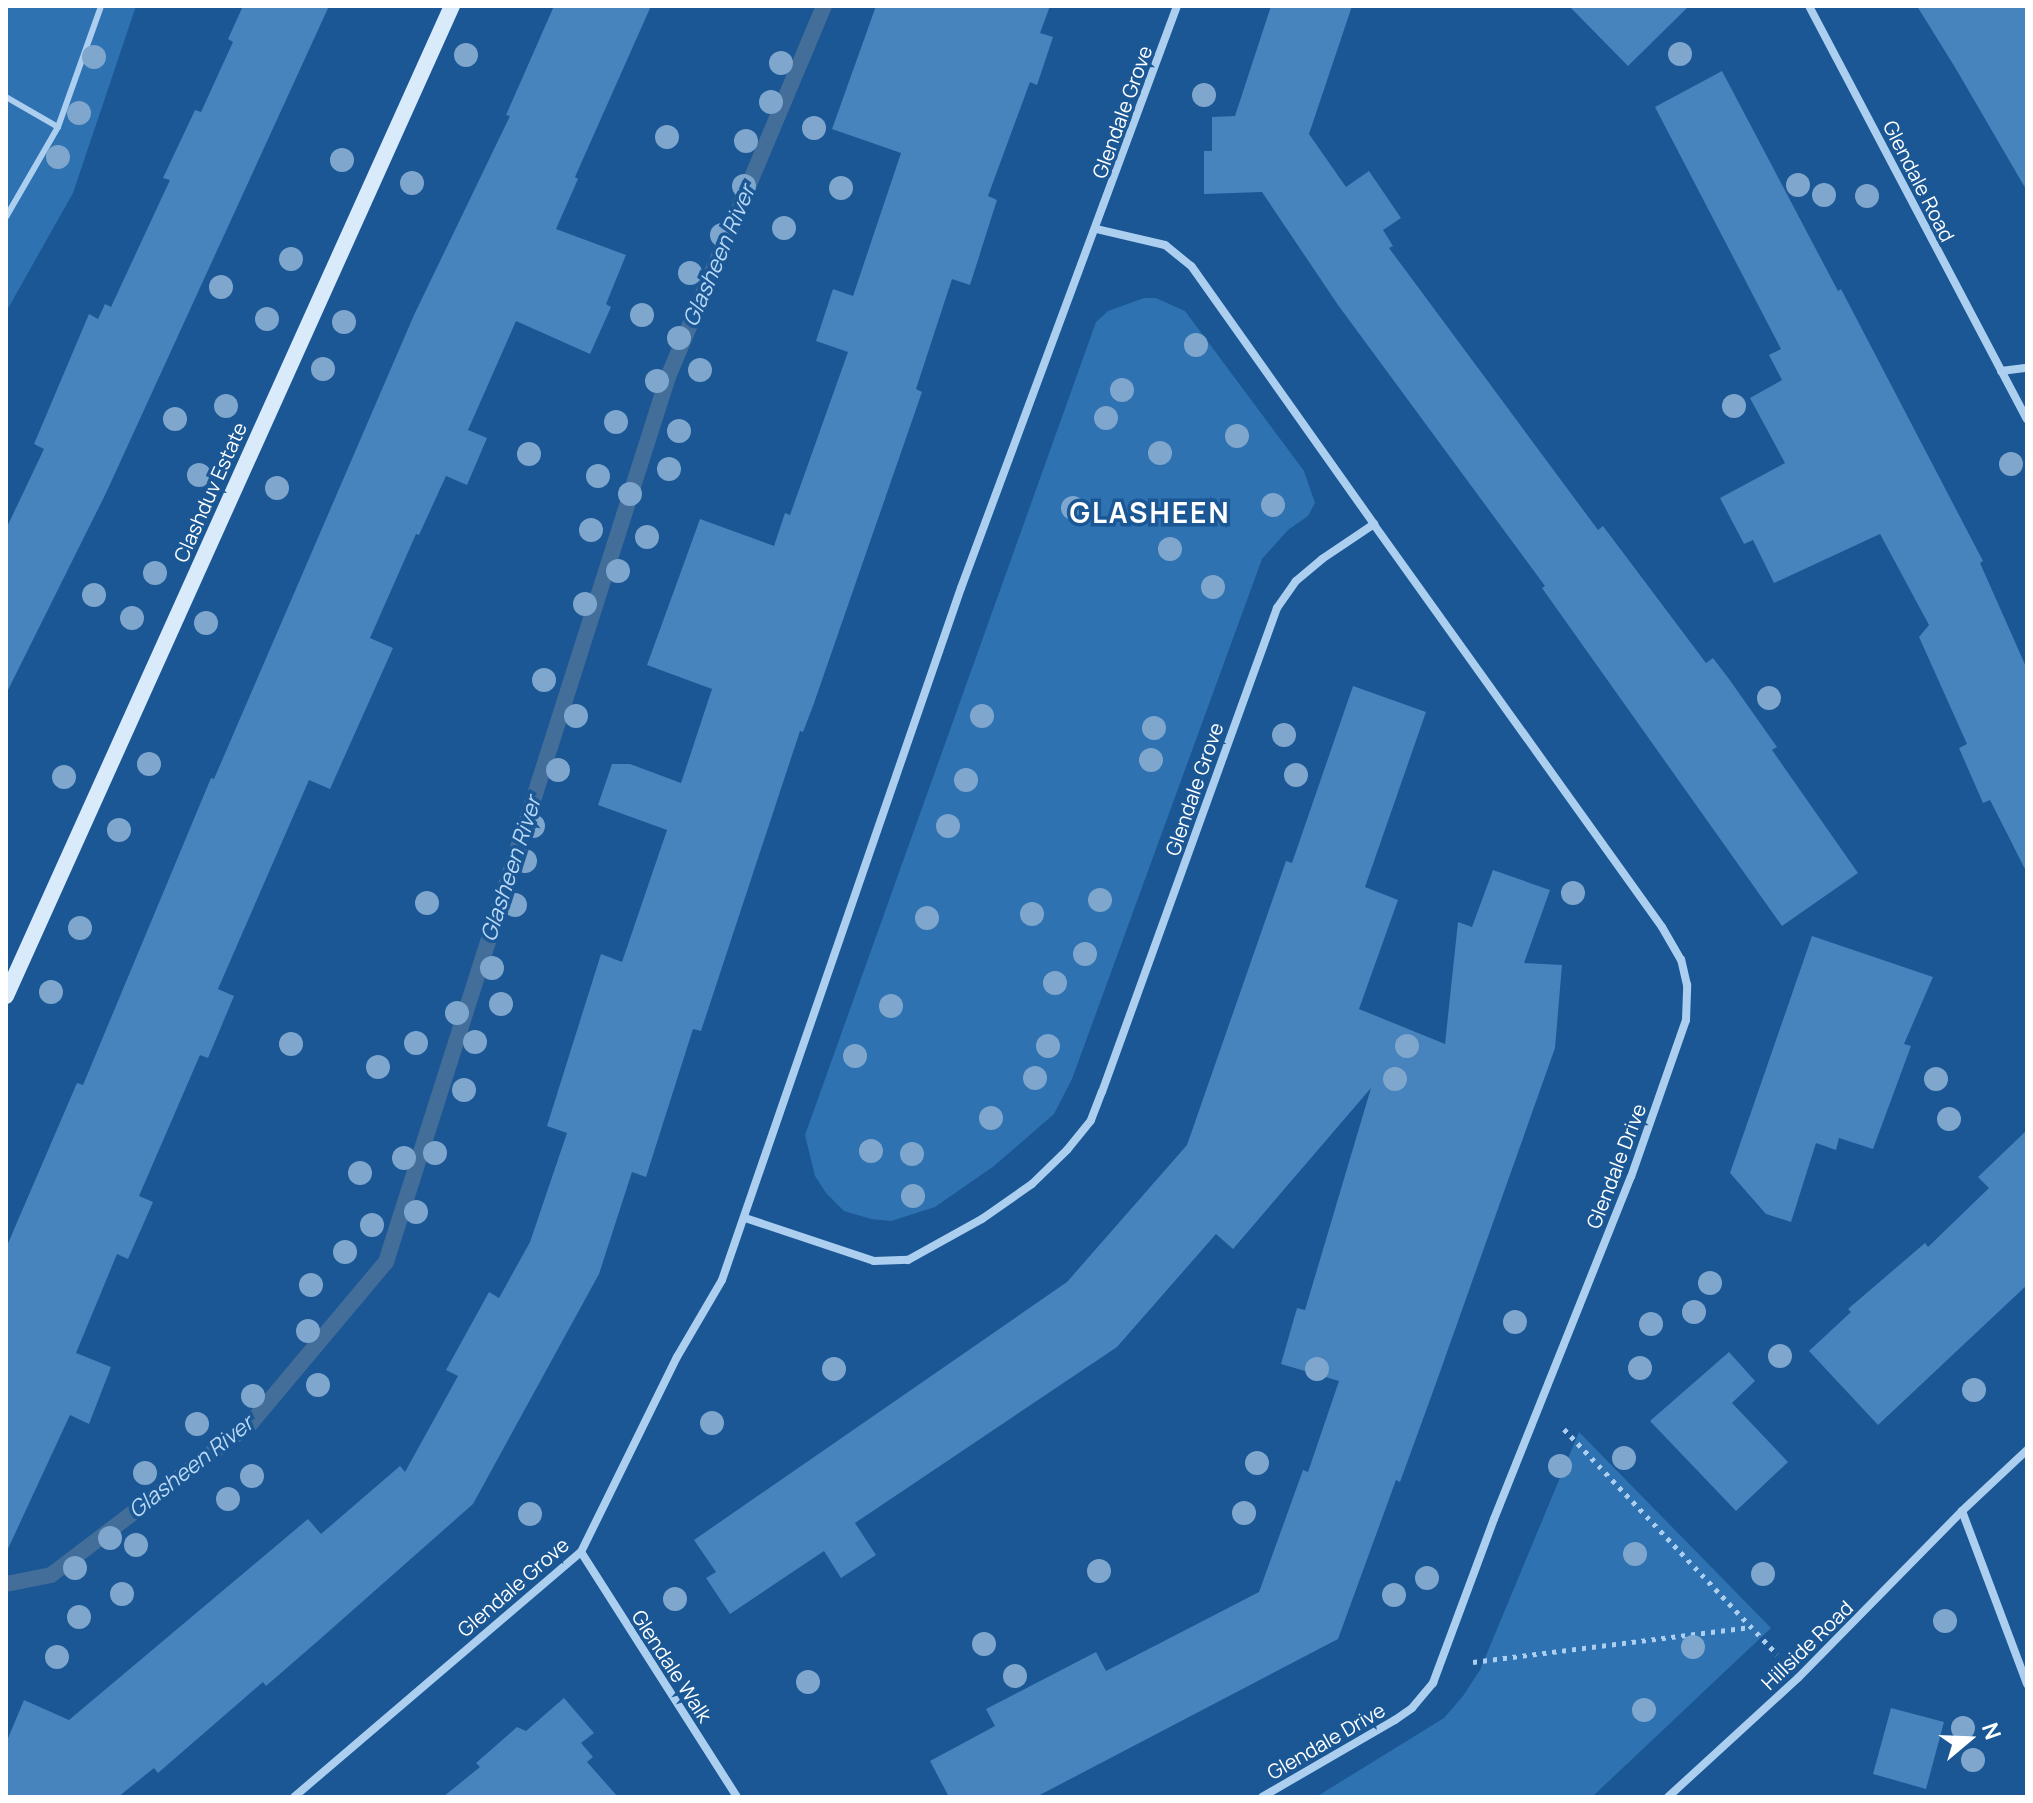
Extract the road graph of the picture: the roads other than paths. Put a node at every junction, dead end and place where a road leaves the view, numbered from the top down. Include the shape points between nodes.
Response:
1 (101, 6) edge
2 (452, 6) edge
3 (1177, 6) edge
4 (1809, 6) edge
5 (6, 97) edge
6 (58, 127) junction
7 (6, 217) edge
8 (1096, 229) junction
9 (2027, 368) edge
10 (2001, 371) junction
11 (2027, 419) edge
12 (1374, 524) junction
13 (6, 996) edge
14 (745, 1218) junction
15 (2027, 1450) edge
16 (1962, 1511) junction
17 (581, 1552) junction
18 (2027, 1684) edge
19 (294, 1797) edge
20 (737, 1797) edge
21 (1262, 1797) edge
22 (1668, 1797) edge

1 - 6 lane
2 - 13 street, Clashduv Estate
3 - 8 street, Glendale Grove
4 - 10 street, Glendale Road
5 - 6 lane
6 - 7 lane
8 - 12 street via 1165,245 1191,266
8 - 14 street, Glendale Grove via 920,703
9 - 10 street
10 - 11 street, Glendale Road
12 - 14 street, Glendale Grove via 1296,581 1277,608 1102,1092 1091,1120 1067,1150 1032,1184 982,1219 908,1260 874,1261
12 - 21 street, Glendale Drive via 1640,894 1681,960 1686,1020 1433,1683 1412,1708
14 - 17 street, Glendale Grove via 722,1280 677,1357
15 - 16 street, Hillside Road
16 - 18 street
16 - 22 street, Hillside Road via 1798,1678
17 - 19 street, Glendale Grove
17 - 20 street, Glendale Walk

